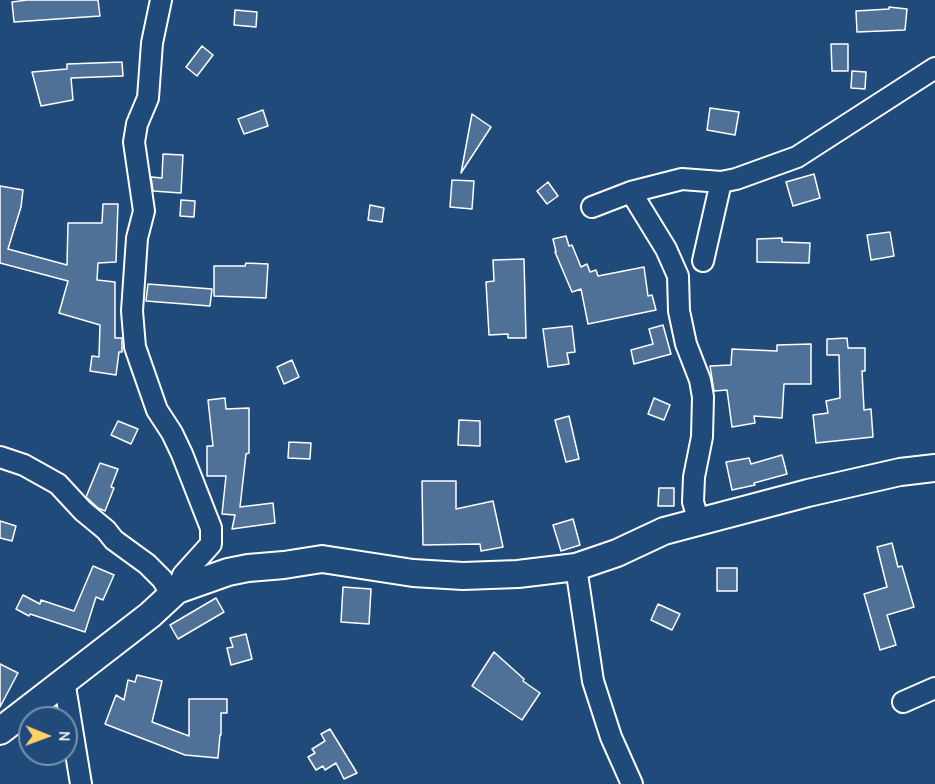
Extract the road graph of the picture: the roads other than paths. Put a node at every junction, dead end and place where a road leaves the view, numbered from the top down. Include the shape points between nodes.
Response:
1 (161, 0) edge
2 (935, 68) edge
3 (721, 182) junction
4 (631, 192) junction
5 (592, 207) dead end
6 (703, 261) dead end
7 (0, 457) edge
8 (935, 468) edge
9 (699, 522) junction
10 (576, 567) junction
11 (175, 592) junction
12 (64, 680) junction
13 (935, 688) edge
14 (903, 702) dead end
15 (0, 731) edge
16 (81, 784) edge
17 (632, 784) edge

1 - 11 street via 152,43 148,98 134,142 144,211 137,238 132,311 135,346 154,400 182,454 211,528 208,550 183,575
2 - 3 street via 797,157
3 - 4 street via 682,179
3 - 6 street
4 - 5 street
4 - 9 street via 678,276 686,344 700,380 702,437 693,502
7 - 11 street via 58,484 83,512
8 - 9 street via 808,493
9 - 10 street via 664,531
10 - 11 street via 463,576 413,573 322,559 228,572
10 - 17 street via 593,681
11 - 12 street
12 - 15 street
12 - 16 street
13 - 14 street

